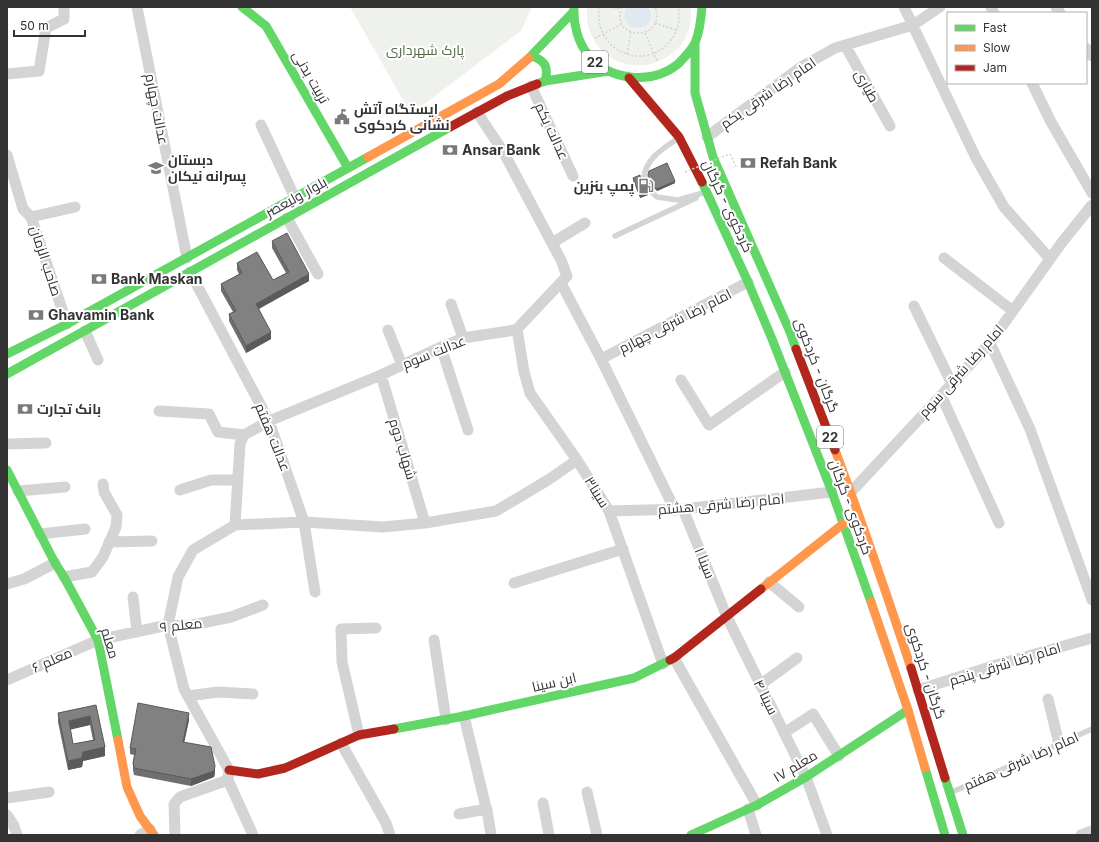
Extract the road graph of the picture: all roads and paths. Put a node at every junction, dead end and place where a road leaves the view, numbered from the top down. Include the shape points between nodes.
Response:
1 (64, 7) edge
2 (137, 7) edge
3 (242, 7) edge
4 (599, 7) edge
5 (609, 7) edge
6 (655, 7) edge
7 (678, 7) edge
8 (710, 7) edge
9 (904, 7) edge
10 (940, 7) edge
11 (621, 8) edge
12 (574, 9) edge
13 (702, 12) edge
14 (655, 23) junction
15 (622, 24) junction
16 (913, 25) junction
17 (677, 30) junction
18 (631, 32) junction
19 (645, 33) junction
20 (602, 34) junction
21 (695, 44) junction
22 (582, 46) junction
23 (845, 46) junction
24 (654, 53) junction
25 (626, 54) junction
26 (531, 56) junction
27 (609, 71) junction
28 (663, 73) junction
29 (7, 74) edge
30 (629, 78) junction
31 (545, 81) junction
32 (1032, 84) edge
33 (531, 86) junction
34 (477, 112) junction
35 (261, 124) dead end
36 (890, 126) dead end
37 (679, 137) junction
38 (707, 137) junction
39 (7, 155) edge
40 (736, 166) dead end
41 (348, 168) junction
42 (685, 172) dead end
43 (573, 176) dead end
44 (707, 193) junction
45 (1092, 193) edge
46 (295, 198) junction
47 (1092, 205) edge
48 (75, 207) dead end
49 (31, 217) junction
50 (287, 218) junction
51 (585, 223) dead end
52 (615, 236) dead end
53 (552, 242) junction
54 (187, 258) junction
55 (944, 258) dead end
56 (1050, 259) junction
57 (190, 272) junction
58 (318, 274) dead end
59 (748, 282) junction
60 (561, 283) junction
61 (451, 304) dead end
62 (914, 306) dead end
63 (1013, 311) junction
64 (67, 324) junction
65 (517, 329) junction
66 (388, 330) dead end
67 (85, 331) junction
68 (463, 338) junction
69 (990, 343) junction
70 (441, 347) junction
71 (7, 354) edge
72 (601, 359) junction
73 (98, 360) dead end
74 (402, 365) junction
75 (786, 372) junction
76 (7, 374) edge
77 (381, 376) junction
78 (680, 380) dead end
79 (952, 384) junction
80 (942, 395) junction
81 (159, 411) dead end
82 (269, 421) junction
83 (468, 430) dead end
84 (244, 435) junction
85 (46, 443) dead end
86 (7, 444) edge
87 (577, 460) junction
88 (7, 471) edge
89 (238, 480) junction
90 (103, 484) dead end
91 (65, 487) dead end
92 (180, 490) dead end
93 (18, 491) junction
94 (832, 492) junction
95 (851, 492) junction
96 (679, 509) junction
97 (609, 511) junction
98 (304, 522) junction
99 (999, 523) dead end
100 (425, 524) junction
101 (843, 524) junction
102 (235, 525) junction
103 (85, 529) dead end
104 (40, 534) junction
105 (152, 541) dead end
106 (109, 542) junction
107 (623, 549) junction
108 (55, 563) junction
109 (64, 577) junction
110 (769, 582) junction
111 (514, 583) dead end
112 (7, 584) edge
113 (315, 592) dead end
114 (133, 597) dead end
115 (1092, 600) edge
116 (263, 605) dead end
117 (799, 607) dead end
118 (727, 616) junction
119 (168, 625) junction
120 (376, 628) dead end
121 (137, 632) junction
122 (1092, 638) edge
123 (98, 640) junction
124 (434, 640) dead end
125 (674, 658) junction
126 (797, 658) dead end
127 (663, 664) junction
128 (7, 680) edge
129 (760, 684) junction
130 (918, 690) junction
131 (253, 694) dead end
132 (188, 696) junction
133 (1048, 699) dead end
134 (908, 710) junction
135 (464, 716) junction
136 (446, 720) junction
137 (1092, 729) edge
138 (784, 734) junction
139 (359, 735) junction
140 (341, 743) junction
141 (1059, 744) junction
142 (839, 756) junction
143 (229, 775) junction
144 (806, 777) junction
145 (50, 792) dead end
146 (588, 792) dead end
147 (950, 793) junction
148 (7, 798) edge
149 (543, 803) dead end
150 (753, 807) junction
151 (486, 809) junction
152 (459, 814) dead end
153 (7, 815) edge
154 (1092, 831) edge
155 (148, 833) edge
156 (17, 835) edge
157 (175, 835) edge
158 (253, 835) edge
159 (390, 835) edge
160 (491, 835) edge
161 (549, 835) edge
162 (597, 835) edge
163 (691, 835) edge
164 (756, 835) edge
165 (827, 835) edge
166 (945, 835) edge
167 (963, 835) edge
168 (1081, 835) edge

1 - 29 street via 64,19 46,28 39,71
2 - 54 street, عدالت چهارم
3 - 41 main road, تربیت بدنی via 266,26
4 - 20 path
5 - 11 path
6 - 14 path
7 - 17 path
8 - 13 main road
9 - 16 street
10 - 16 street, امام رضا شرقی یکم
11 - 15 path
12 - 22 main road, 22 via 576,29
12 - 26 main road, بلوار ولیعصر
13 - 21 main road, 22 via 700,31
14 - 17 path
14 - 19 path
15 - 18 path
15 - 20 path
16 - 23 street, امام رضا شرقی یکم
16 - 56 street via 976,158 1004,207
17 - 24 path via 663,48
18 - 19 path
18 - 25 path
19 - 24 path
20 - 22 path
20 - 25 path via 612,46
21 - 28 main road, 22 via 682,62
21 - 38 main road, گرگان - کردکوی / 22 via 695,93
22 - 27 main road, 22 via 598,65
23 - 36 street, طیاری
23 - 38 street, امام رضا شرقی یکم via 835,48 801,67
24 - 25 path via 645,56
24 - 28 path
26 - 31 main road via 537,57 545,64
26 - 41 main road, بلوار ولیعصر via 499,84
27 - 30 main road, 22
27 - 31 main road, بلوار ولیعصر
28 - 30 main road, 22 via 641,79
30 - 37 main road, کردکوی - گرگان / 22
31 - 33 main road, بلوار ولیعصر
32 - 45 street
33 - 34 main road, بلوار ولیعصر
33 - 43 street, عدالت یکم
34 - 50 main road, بلوار ولیعصر
34 - 53 street via 504,153
35 - 46 street
37 - 44 main road, کردکوی - گرگان / 22
37 - 44 lane via 653,157 644,176 645,186 657,197 678,200
38 - 95 main road, گرگان - کردکوی / 22 via 713,157 790,332
39 - 49 street, صاحب الزمان via 23,209
40 - 42 path, bridge via 730,154
41 - 46 main road, بلوار ولیعصر
44 - 52 lane
44 - 59 main road, کردکوی - گرگان / 22
46 - 54 main road, بلوار ولیعصر
47 - 56 street, امام رضا شرقی سوم
48 - 49 street
49 - 64 street, صاحب الزمان
50 - 57 main road, بلوار ولیعصر
50 - 58 street
51 - 53 street
53 - 60 street via 567,276
54 - 64 main road, بلوار ولیعصر
55 - 63 street
56 - 63 street, امام رضا شرقی سوم
57 - 67 main road, بلوار ولیعصر
57 - 82 street, عدالت هفتم
59 - 72 street, امام رضا شرقی چهارم
59 - 75 main road, کردکوی - گرگان / 22
60 - 65 street
60 - 72 street, سینا ۱
61 - 68 street
62 - 79 street
63 - 69 street, امام رضا شرقی سوم
64 - 71 main road, بلوار ولیعصر
65 - 68 street, عدالت سوم
65 - 87 street, سینا۳ via 530,393
66 - 74 street
67 - 73 street
67 - 76 main road, بلوار ولیعصر
68 - 70 street, عدالت سوم
69 - 79 street, امام رضا شرقی سوم
69 - 115 street via 1030,429
70 - 74 street, عدالت سوم
70 - 83 street
72 - 96 street, سینا ۱
74 - 77 street, عدالت سوم
75 - 78 street via 709,425
75 - 94 main road, کردکوی - گرگان / 22
77 - 82 street, عدالت سوم
77 - 100 street, شهاب دوم
79 - 80 street, امام رضا شرقی سوم
80 - 95 street, امام رضا شرقی سوم
80 - 99 street
81 - 84 street via 209,414 218,432
82 - 84 street, عدالت سوم
82 - 98 street, عدالت هفتم
84 - 89 street via 240,444
85 - 86 street
87 - 97 street, سینا۳
87 - 100 street via 496,511
88 - 93 main road, معلم
89 - 92 street via 211,480
89 - 102 street
90 - 106 street via 104,492 117,515 116,527
91 - 93 street
93 - 104 main road, معلم
94 - 96 street, امام رضا شرقی هشتم
94 - 101 main road, کردکوی - گرگان / 22
95 - 130 main road, گرگان - کردکوی / 22
96 - 97 street, امام رضا شرقی هشتم
96 - 118 street, سینا ۱
97 - 107 street, سینا۳
98 - 100 street via 383,527
98 - 102 street
98 - 113 street, عدالت هفتم
101 - 110 main road, ابن سینا
101 - 134 main road, کردکوی - گرگان / 22
102 - 119 street via 193,550 178,577
103 - 104 street
104 - 108 main road, معلم
105 - 106 street
106 - 109 street via 92,572
107 - 111 street
107 - 127 street, سینا۳
108 - 109 main road, معلم
108 - 112 street via 24,579
109 - 123 main road, معلم
110 - 117 street
110 - 118 main road, ابن سینا
114 - 121 street
116 - 119 street, معلم ۹ via 231,617 188,626
118 - 125 main road, ابن سینا
118 - 129 street, سینا ۴
119 - 121 street, معلم ۹
119 - 132 street
120 - 139 street via 341,629 342,662
121 - 123 street, معلم ۹
122 - 130 street, امام رضا شرقی پنجم
123 - 128 street, معلم ۶
123 - 155 main road, معلم via 127,787
124 - 136 street
125 - 127 main road, ابن سینا
125 - 150 street
126 - 129 street
127 - 135 main road, ابن سینا via 634,678
129 - 138 street, سینا ۴
130 - 147 main road, گرگان - کردکوی / 22
131 - 132 street via 218,692
132 - 143 street
133 - 141 street
134 - 142 main road, معلم ۱۷
134 - 166 main road, کردکوی - گرگان / 22
135 - 136 main road, ابن سینا
135 - 151 street
136 - 139 main road, ابن سینا
137 - 141 lane, امام رضا شرقی هفتم
138 - 142 street via 812,714
138 - 144 street, سینا ۴
139 - 140 main road, ابن سینا
140 - 143 main road, ابن سینا via 285,768 258,774
140 - 159 street via 386,823
141 - 147 lane, امام رضا شرقی هفتم
142 - 144 main road, معلم ۱۷
143 - 157 street via 180,797 174,804
143 - 158 street
144 - 150 main road, معلم ۱۷
144 - 165 street, سینا ۴
145 - 148 street
146 - 162 street
147 - 167 main road, گرگان - کردکوی / 22
149 - 161 street
150 - 163 main road, معلم ۱۷
150 - 164 street
151 - 152 street
151 - 160 street
153 - 156 street
154 - 168 street

